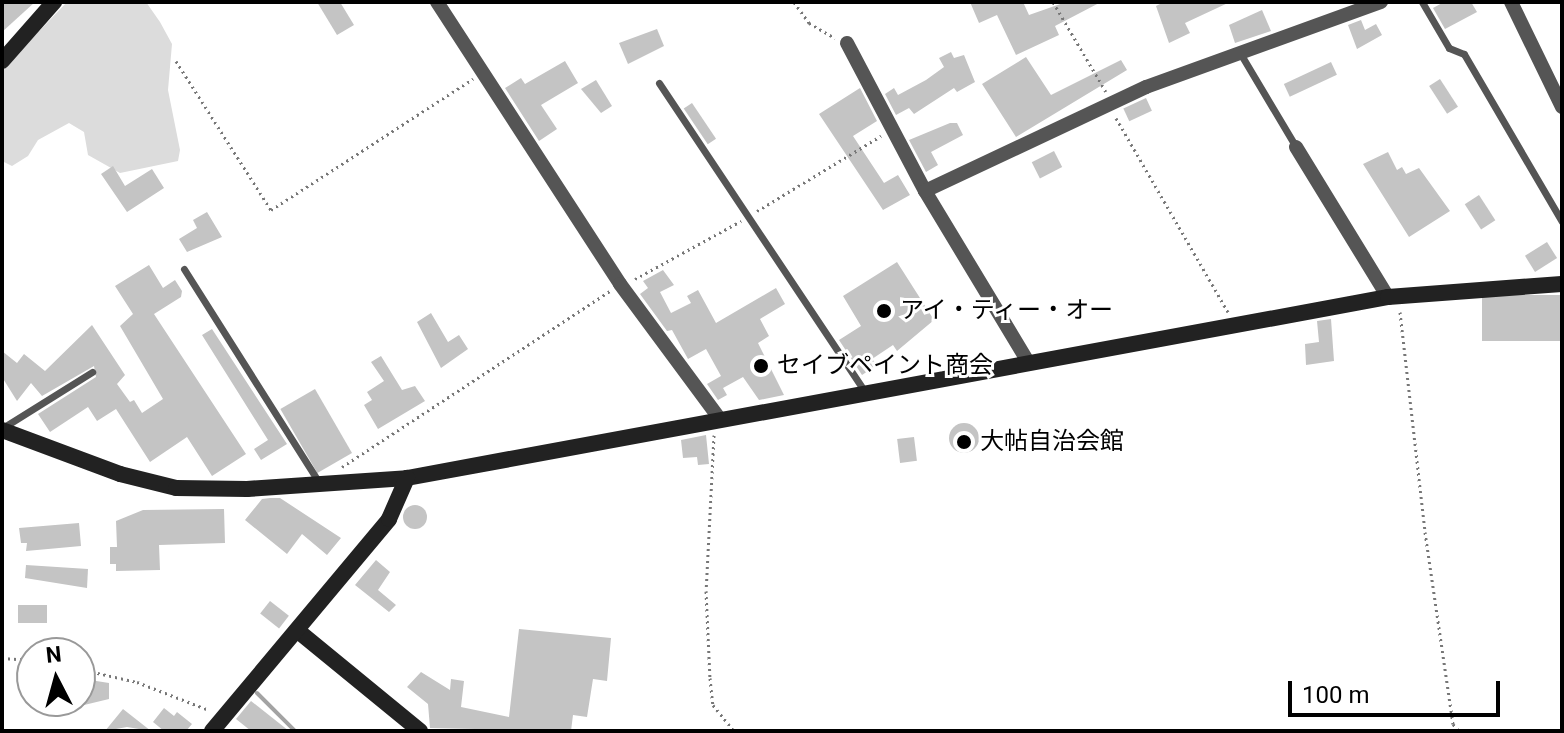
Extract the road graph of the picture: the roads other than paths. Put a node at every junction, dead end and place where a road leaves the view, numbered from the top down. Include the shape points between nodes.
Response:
1 (54, 2) edge
2 (437, 2) edge
3 (1381, 2) edge
4 (1422, 2) edge
5 (1511, 2) edge
6 (847, 43) road end
7 (1240, 53) junction
8 (2, 61) edge
9 (659, 83) dead end
10 (1562, 107) edge
11 (1296, 147) joint
12 (925, 191) junction
13 (1562, 222) edge
14 (184, 269) dead end
15 (1562, 284) edge
16 (1393, 297) junction
17 (1028, 362) junction
18 (92, 372) dead end
19 (864, 390) junction
20 (717, 420) junction
21 (2, 429) edge
22 (407, 478) junction
23 (320, 485) junction
24 (298, 631) junction
25 (212, 731) edge
26 (420, 731) edge

1 - 8 street
2 - 20 street via 621,286
3 - 7 street
4 - 13 lane via 1449,48 1464,54
5 - 10 street
6 - 12 street
7 - 11 lane
7 - 12 street via 1110,102
9 - 19 lane
11 - 16 street
12 - 17 street
14 - 23 lane
15 - 16 street
16 - 17 street
17 - 19 street
18 - 21 lane
19 - 20 street
20 - 22 street
21 - 23 street via 120,474 176,488
22 - 23 street
22 - 24 street via 400,504
24 - 25 street
24 - 26 street

